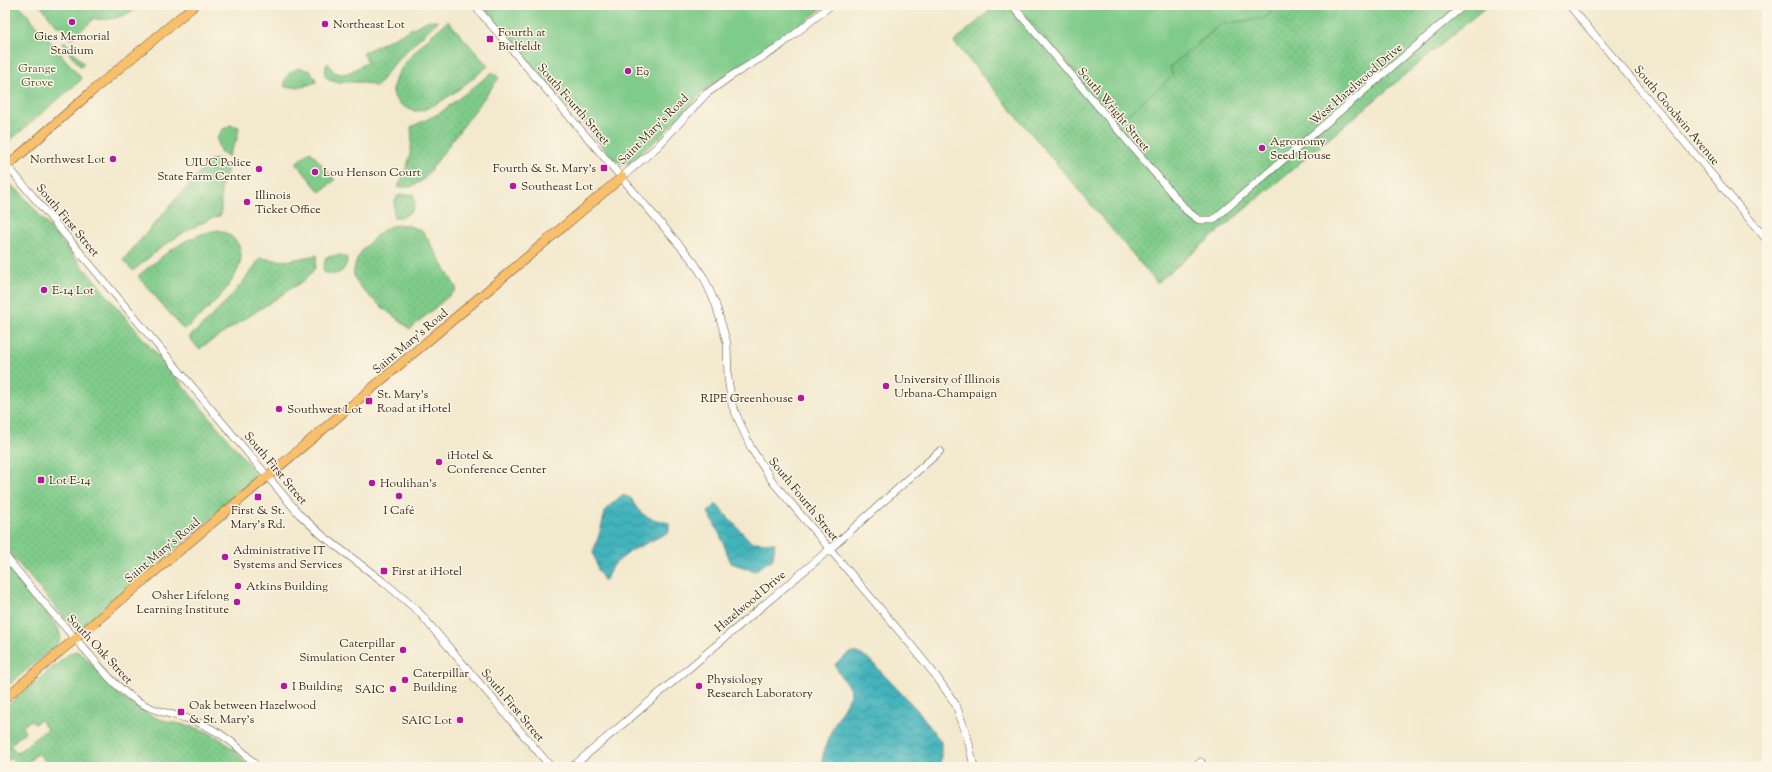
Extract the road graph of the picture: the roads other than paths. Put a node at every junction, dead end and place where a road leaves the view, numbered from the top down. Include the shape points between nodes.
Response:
1 (191, 5) edge
2 (195, 5) edge
3 (474, 5) edge
4 (831, 5) edge
5 (1012, 5) edge
6 (1464, 5) edge
7 (1569, 5) edge
8 (182, 15) junction
9 (6, 165) edge
10 (622, 177) junction
11 (1204, 221) joint
12 (1767, 240) edge
13 (940, 451) dead end
14 (267, 477) junction
15 (830, 549) junction
16 (5, 556) edge
17 (75, 639) junction
18 (5, 698) edge
19 (257, 767) edge
20 (551, 767) edge
21 (572, 767) edge
22 (974, 767) edge

1 - 8 main road
2 - 8 main road
3 - 10 street, South Fourth Street
4 - 10 street, Saint Mary's Road via 776,49 706,94 656,147
5 - 11 street, South Wright Street via 1158,178 1193,216
6 - 11 street, West Hazelwood Drive via 1213,220
7 - 12 street, South Goodwin Avenue
8 - 9 main road
9 - 14 street, South First Street
10 - 14 main road, Saint Mary's Road
10 - 15 street, South Fourth Street via 693,261 704,278 716,305 727,343 732,405 751,448 773,482
13 - 15 street, Hazelwood Drive
14 - 17 main road, Saint Mary's Road
14 - 20 street, South First Street via 308,523 417,610
15 - 21 street, Hazelwood Drive
15 - 22 street, South Fourth Street via 911,644 956,705 968,739
16 - 17 street, South Oak Street
17 - 18 main road, Saint Mary's Road
17 - 19 street, South Oak Street via 129,696 154,710 214,729 237,745

